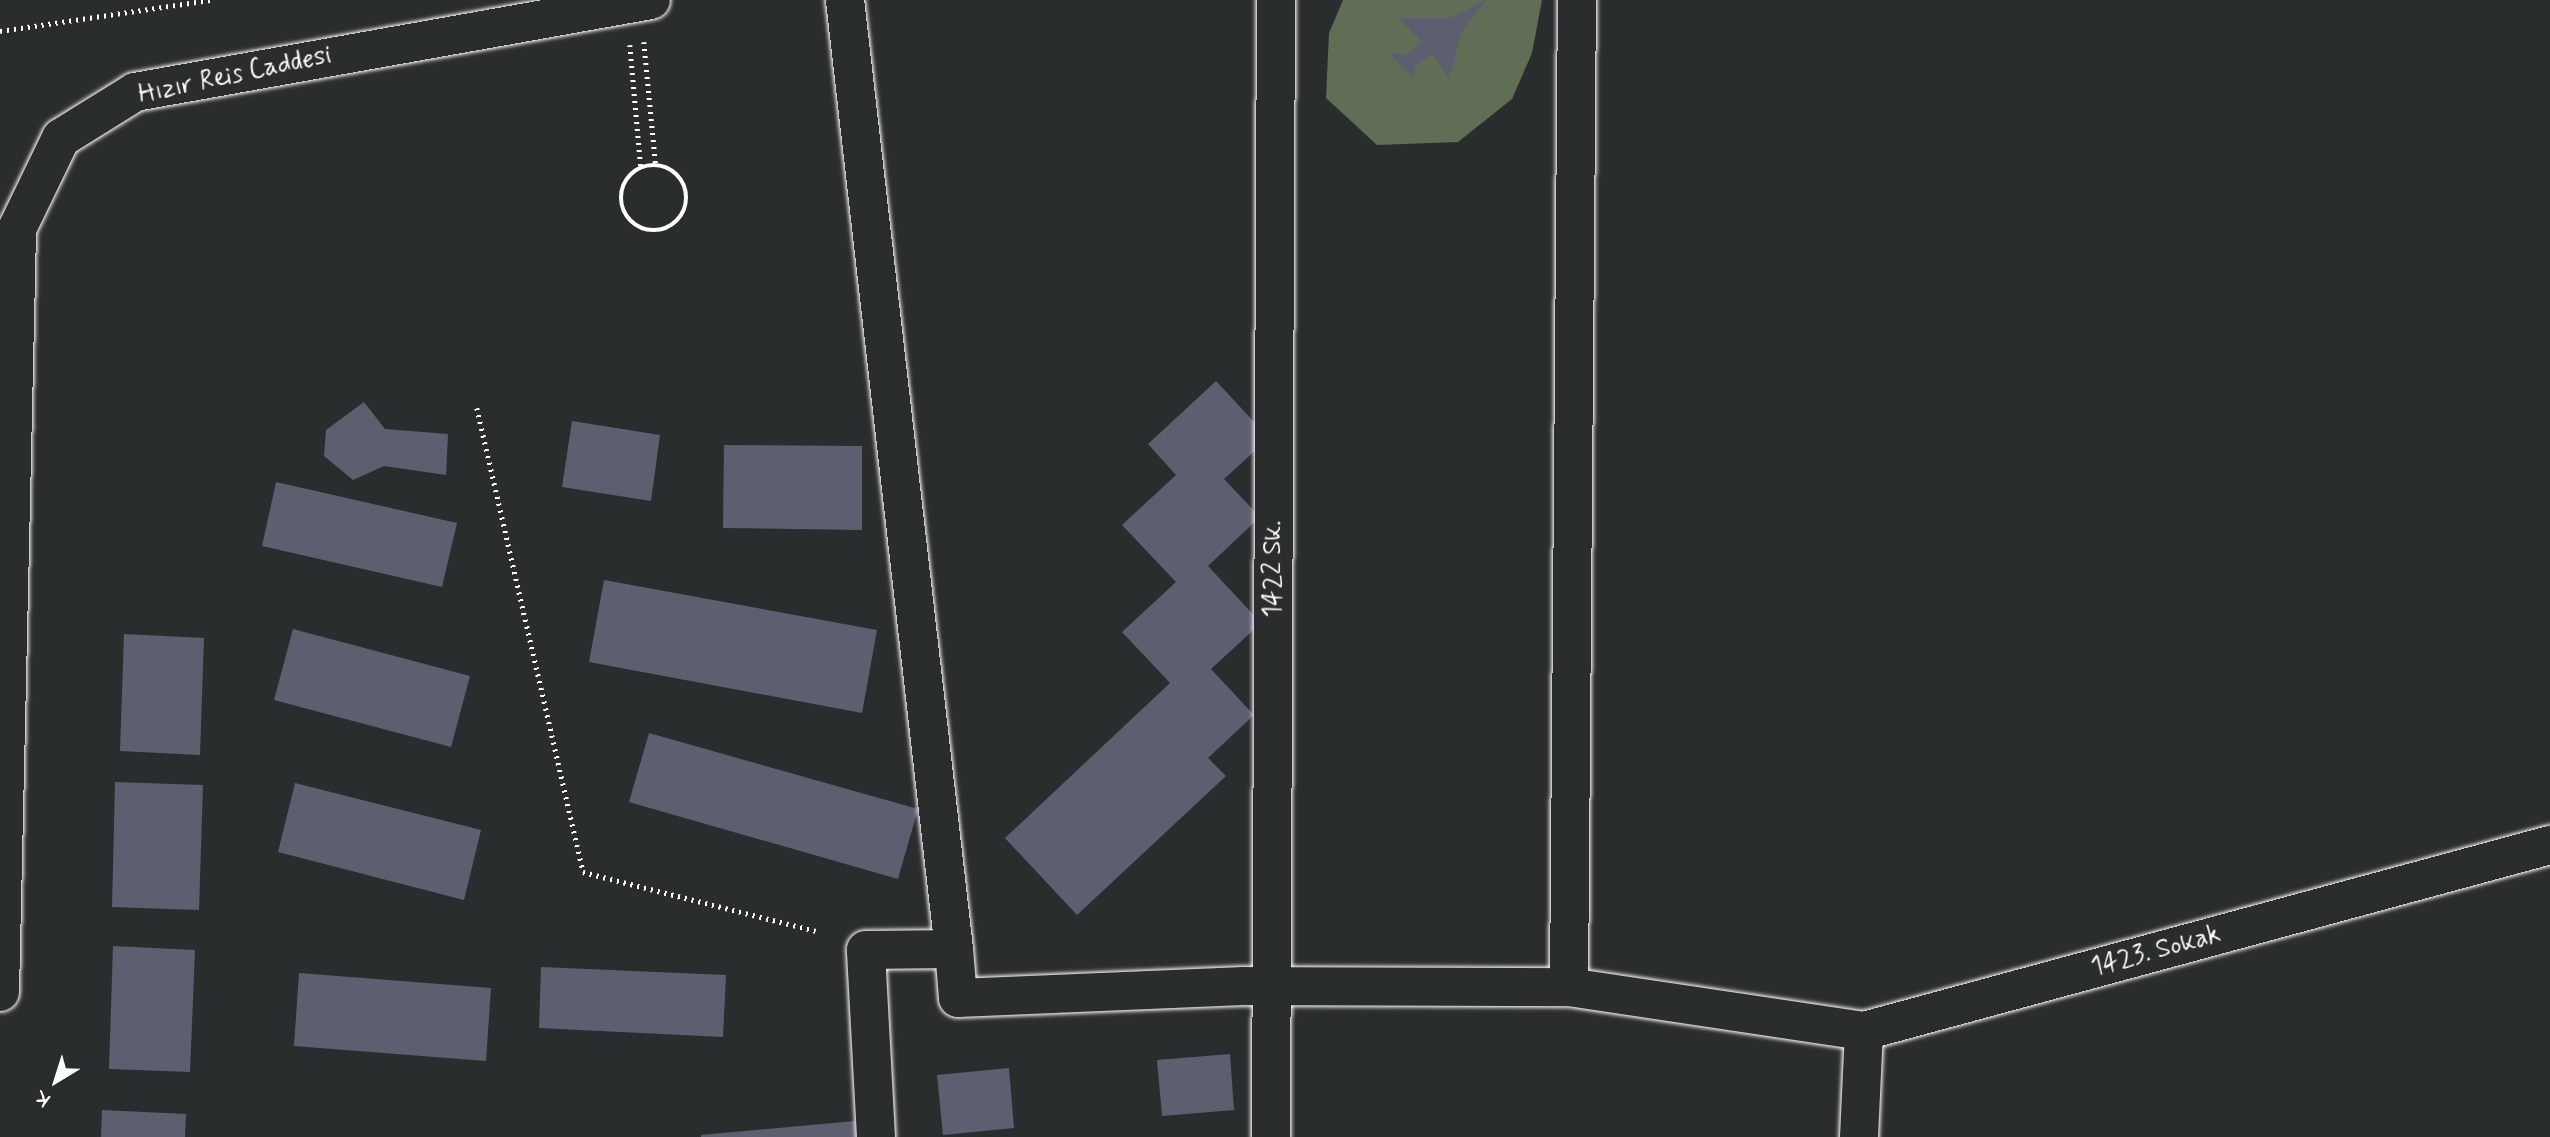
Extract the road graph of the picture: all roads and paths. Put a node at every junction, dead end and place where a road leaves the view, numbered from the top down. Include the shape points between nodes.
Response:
1 (210, 0) edge
2 (845, 0) edge
3 (1276, 0) edge
4 (1577, 0) edge
5 (641, 19) edge
6 (0, 31) edge
7 (656, 166) junction
8 (641, 168) junction
9 (477, 408) dead end
10 (2550, 845) edge
11 (816, 931) dead end
12 (954, 949) junction
13 (1569, 987) junction
14 (1272, 989) junction
15 (0, 992) edge
16 (1864, 1031) junction
17 (876, 1137) edge
18 (1271, 1137) edge
19 (1859, 1137) edge

1 - 6 path
2 - 12 street
3 - 14 street, 1422 Sk.
4 - 13 street
5 - 7 path
5 - 8 path
5 - 15 street, Hızır Reis Caddesi via 135,92 61,138 17,229
7 - 8 path
7 - 8 path via 681,178 687,198 680,218 663,229 632,222 621,202 625,181
9 - 11 path via 583,872
10 - 16 street, 1423. Sokak
12 - 14 street via 958,998
12 - 17 street via 866,950
13 - 14 street
13 - 16 street
14 - 18 street, 1422 Sk.
16 - 19 street

